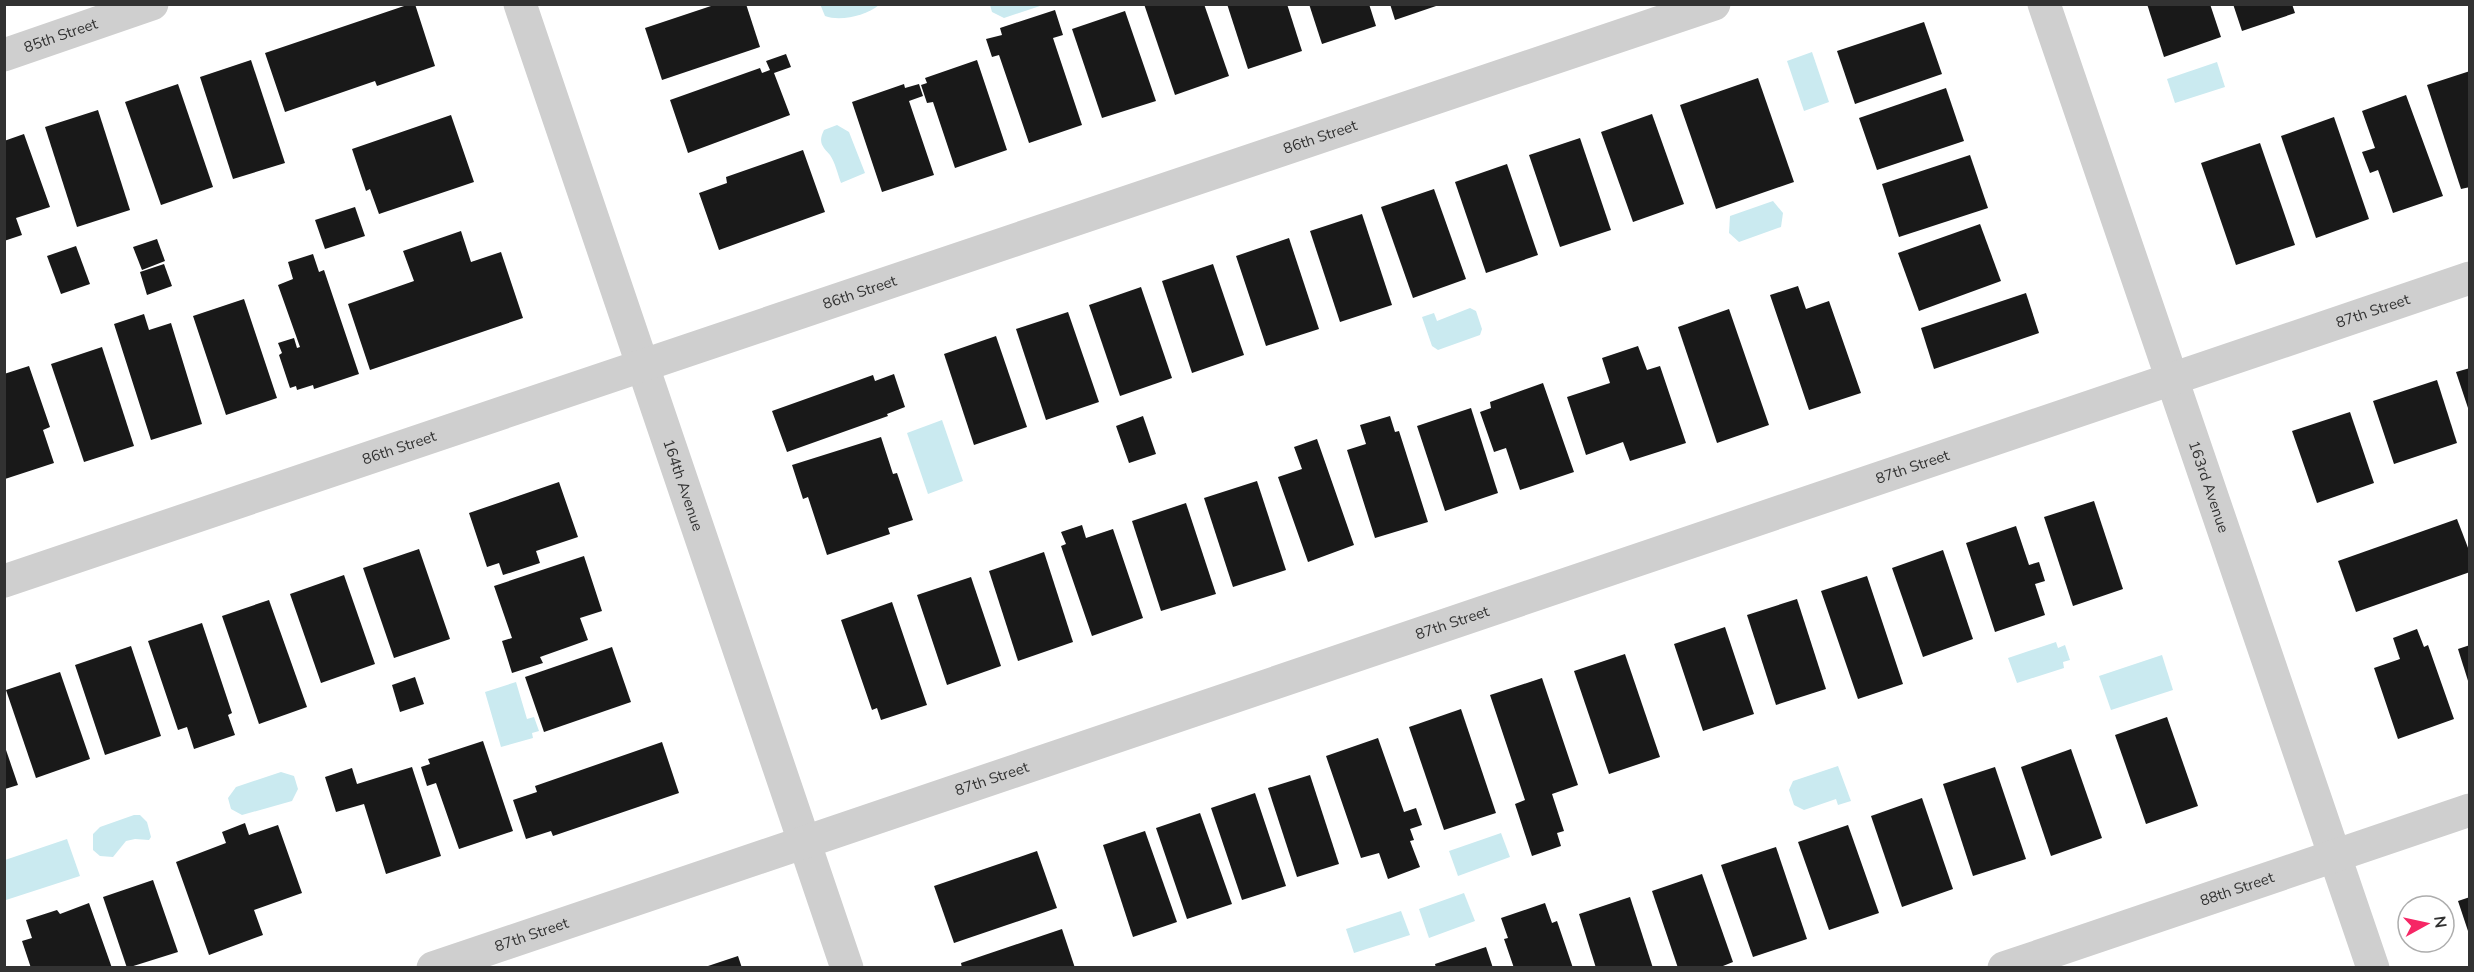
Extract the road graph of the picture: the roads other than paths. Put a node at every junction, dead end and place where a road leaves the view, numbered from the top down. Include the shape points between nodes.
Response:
1 (152, 4) edge
2 (520, 4) edge
3 (1714, 4) edge
4 (2044, 4) edge
5 (4, 55) edge
6 (2469, 278) edge
7 (643, 366) junction
8 (2173, 379) junction
9 (4, 581) edge
10 (2469, 810) edge
11 (804, 842) junction
12 (2336, 855) junction
13 (434, 968) edge
14 (847, 968) edge
15 (2004, 968) edge
16 (2373, 968) edge

1 - 5 street, 85th Street
2 - 7 street, 164th Avenue
3 - 7 street, 86th Street
4 - 8 street, 163rd Avenue
6 - 8 street, 87th Street
7 - 9 street, 86th Street
7 - 11 street, 164th Avenue
8 - 11 street, 87th Street
8 - 12 street, 163rd Avenue
10 - 12 street, 88th Street
11 - 13 street, 87th Street
11 - 14 street, 164th Avenue
12 - 15 street, 88th Street
12 - 16 street, 163rd Avenue

